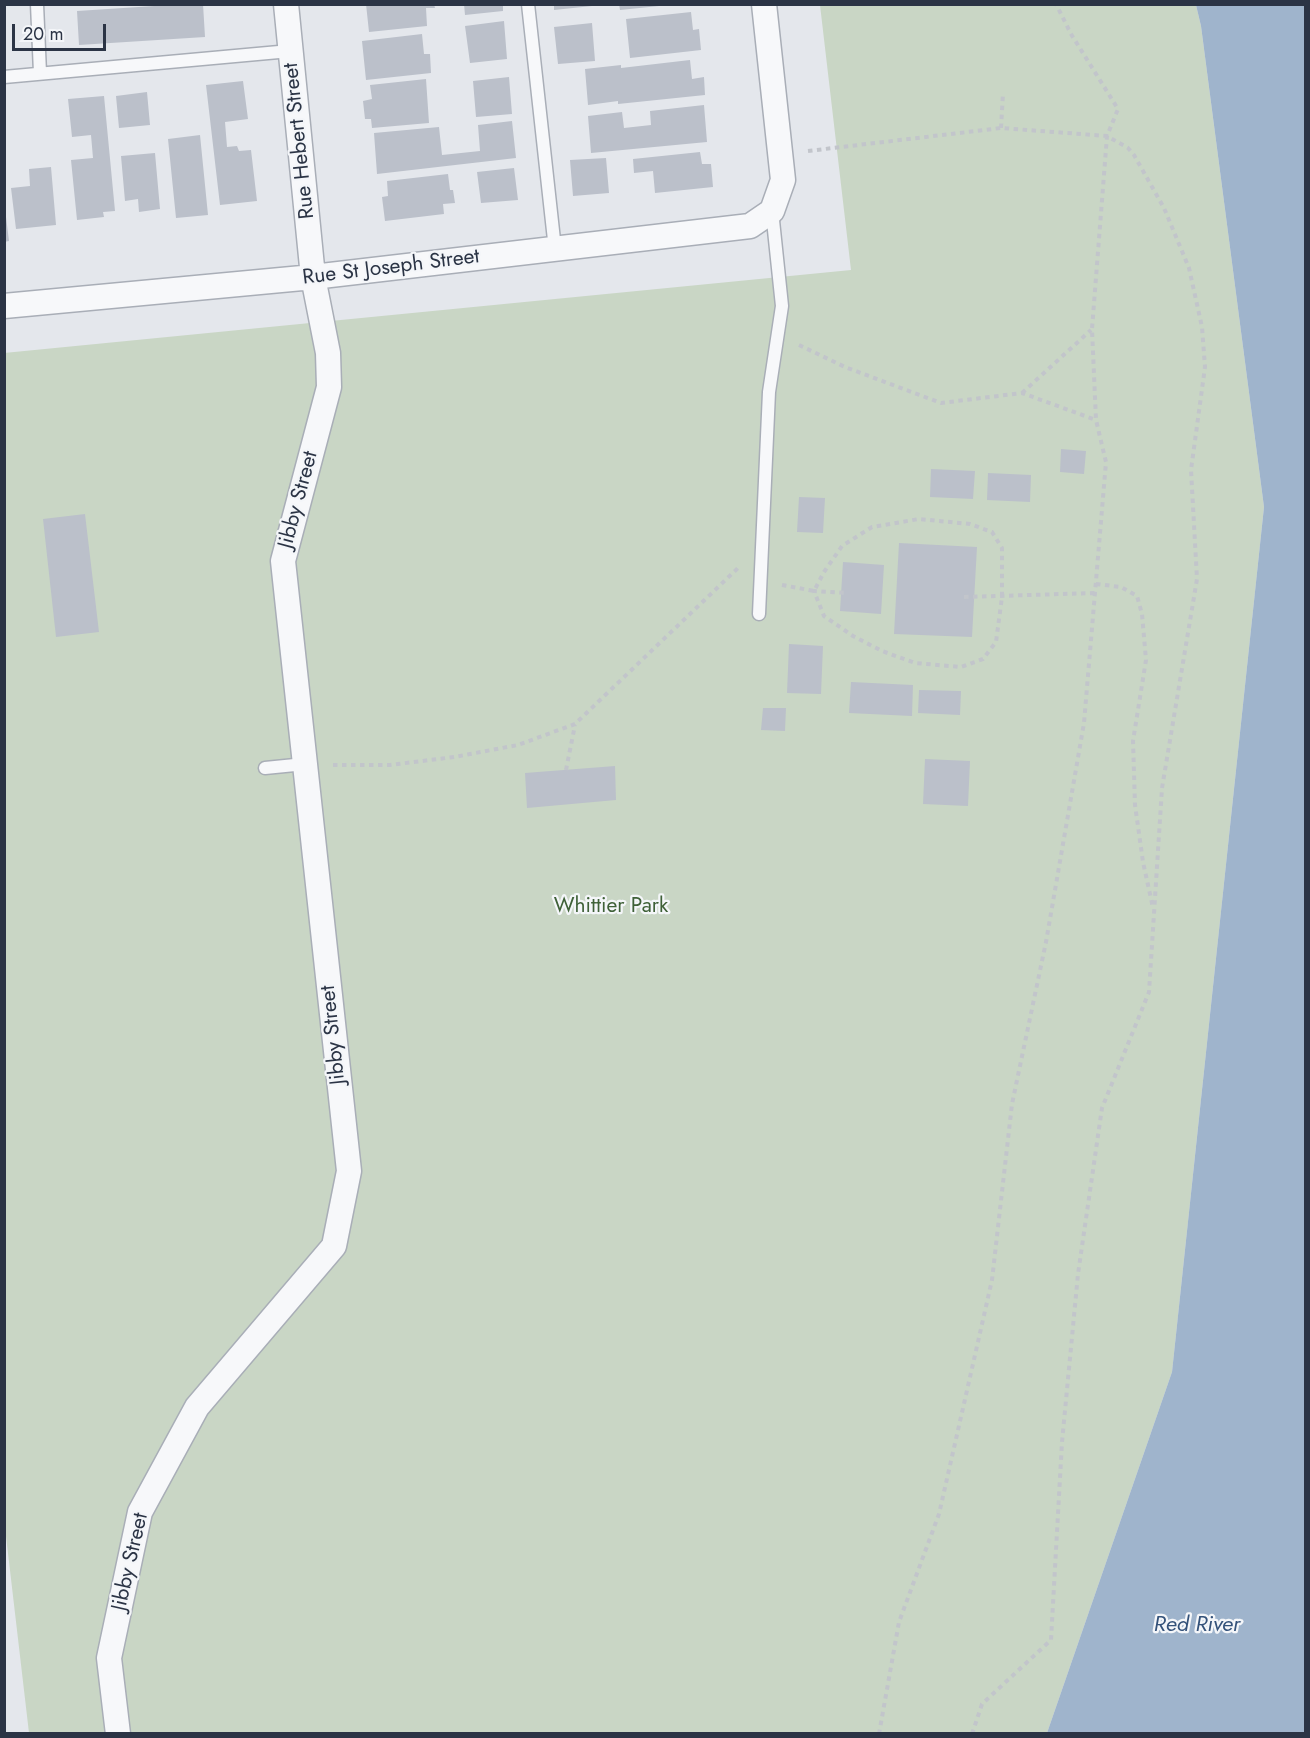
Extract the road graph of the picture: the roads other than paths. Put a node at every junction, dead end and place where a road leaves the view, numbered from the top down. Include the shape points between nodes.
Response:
1 (37, 4) edge
2 (286, 4) edge
3 (528, 4) edge
4 (764, 4) edge
5 (290, 51) junction
6 (39, 73) junction
7 (4, 77) edge
8 (772, 211) junction
9 (555, 249) junction
10 (313, 277) junction
11 (4, 306) edge
12 (759, 614) dead end
13 (305, 764) junction
14 (265, 768) dead end
15 (118, 1734) edge

1 - 6 lane
2 - 5 street, Rue Hebert Street
3 - 9 lane
4 - 8 street via 783,180
5 - 6 lane
5 - 10 street, Rue Hebert Street
6 - 7 lane
8 - 9 street, Rue St Joseph Street via 750,226
8 - 12 lane via 782,306 768,392
9 - 10 street, Rue St Joseph Street
10 - 11 street, Rue St Joseph Street
10 - 13 street, Jibby Street via 328,353 329,387 283,561
13 - 14 lane
13 - 15 street, Jibby Street via 349,1171 334,1246 197,1407 140,1512 109,1658

